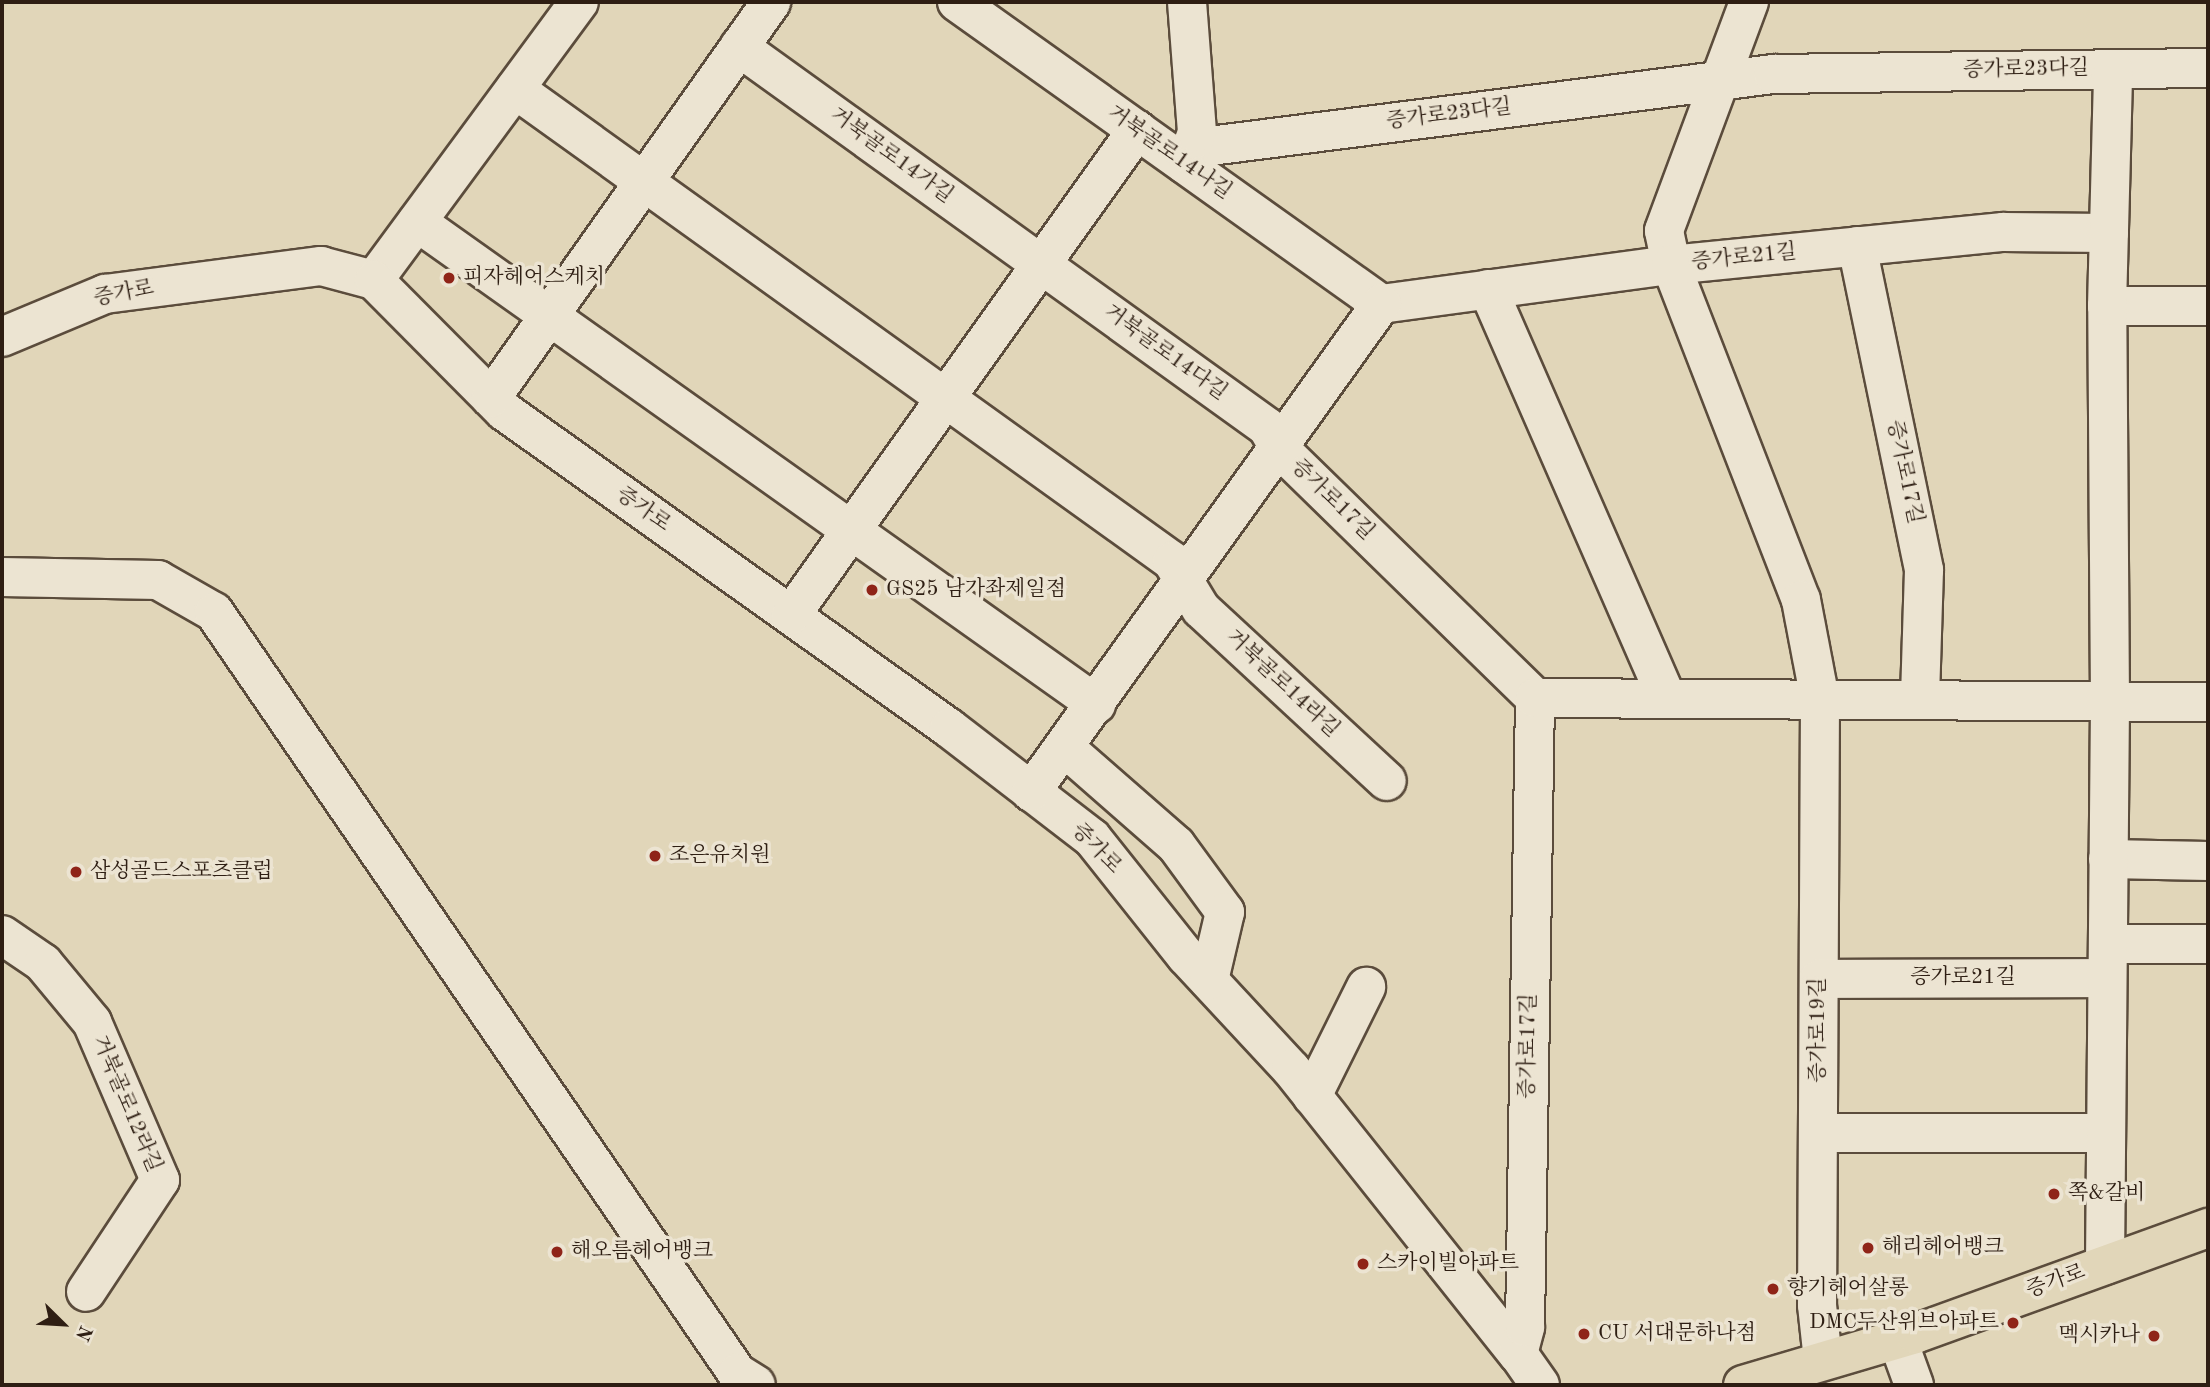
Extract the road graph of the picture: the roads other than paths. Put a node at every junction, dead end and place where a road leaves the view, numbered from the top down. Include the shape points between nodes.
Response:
1 (579, 2) edge
2 (957, 2) edge
3 (1187, 2) edge
4 (1749, 2) edge
5 (764, 4) edge
6 (739, 47) junction
7 (2208, 68) edge
8 (2113, 69) junction
9 (1719, 79) junction
10 (515, 89) junction
11 (1136, 130) junction
12 (1185, 164) junction
13 (642, 185) junction
14 (417, 222) junction
15 (2109, 233) junction
16 (1857, 246) junction
17 (1043, 265) junction
18 (1671, 265) junction
19 (374, 280) junction
20 (1488, 289) junction
21 (1381, 304) junction
22 (2107, 306) junction
23 (2208, 306) edge
24 (548, 317) junction
25 (2, 337) edge
26 (491, 398) junction
27 (947, 399) junction
28 (1279, 448) junction
29 (853, 532) junction
30 (2, 577) edge
31 (1183, 581) junction
32 (791, 615) junction
33 (1535, 698) junction
34 (1667, 699) junction
35 (1820, 700) junction
36 (1920, 700) junction
37 (2110, 702) junction
38 (2208, 702) edge
39 (1096, 704) junction
40 (1064, 747) junction
41 (1387, 782) dead end
42 (1031, 792) junction
43 (2108, 859) junction
44 (2208, 860) edge
45 (2, 935) edge
46 (2208, 944) edge
47 (2108, 961) junction
48 (1819, 979) junction
49 (1209, 980) junction
50 (1366, 987) dead end
51 (1312, 1096) junction
52 (1818, 1133) junction
53 (2106, 1133) junction
54 (2208, 1228) edge
55 (2105, 1265) junction
56 (86, 1292) dead end
57 (1897, 1338) junction
58 (1518, 1354) junction
59 (1823, 1360) junction
60 (756, 1385) edge
61 (1540, 1385) edge
62 (1743, 1385) edge
63 (1914, 1385) edge

1 - 10 street
2 - 11 street, 거북골로14나길
3 - 12 street via 1197,132
4 - 9 street
5 - 6 street
6 - 13 street
6 - 17 street, 거북골로14가길
7 - 8 street, 증가로23다길
8 - 9 street, 증가로23다길 via 1773,74
8 - 15 street
9 - 12 street, 증가로23다길 via 1210,146
9 - 18 street via 1664,231
10 - 13 street
10 - 14 street
11 - 12 street, 거북골로14나길
11 - 17 street
12 - 21 street, 거북골로14나길
13 - 24 street
13 - 27 street
14 - 19 street
14 - 24 street
15 - 16 street, 증가로21길 via 2003,232
15 - 22 street
16 - 18 street, 증가로21길
16 - 36 street, 증가로17길 via 1924,570
17 - 27 street
17 - 28 street, 거북골로14다길 via 1267,427
18 - 20 street, 증가로21길
18 - 35 street via 1801,600
19 - 25 street, 증가로 via 321,266 105,294
19 - 26 street, 증가로
20 - 21 street, 증가로21길
20 - 34 street
21 - 28 street
22 - 23 street
22 - 37 street
24 - 26 street
24 - 29 street
26 - 32 street, 증가로
27 - 29 street
27 - 31 street via 1172,561
28 - 31 street
28 - 33 street, 증가로17길
29 - 32 street
29 - 39 street
30 - 60 street via 158,580 214,612 737,1373
31 - 39 street
31 - 41 street, 거북골로14라길 via 1201,609
32 - 42 street, 증가로
33 - 34 street
33 - 58 street, 증가로17길 via 1525,1327
34 - 35 street
35 - 36 street
35 - 48 street, 증가로19길
36 - 37 street
37 - 38 street
37 - 43 street
39 - 40 street
40 - 42 street
40 - 49 street via 1176,845 1224,912
42 - 49 street, 증가로 via 1092,838
43 - 44 street
43 - 47 street
45 - 56 street, 거북골로12라길 via 43,963 92,1022 160,1180
46 - 47 street, 증가로21길
47 - 48 street, 증가로21길
47 - 53 street
48 - 52 street, 증가로19길
49 - 51 street, 증가로
50 - 51 street
51 - 58 street, 증가로
52 - 53 street
52 - 59 street, 증가로19길 via 1817,1305
53 - 55 street
54 - 55 main road, 증가로
55 - 57 main road, 증가로
57 - 59 main road, 증가로
57 - 63 street
58 - 61 street
59 - 62 main road, 증가로

